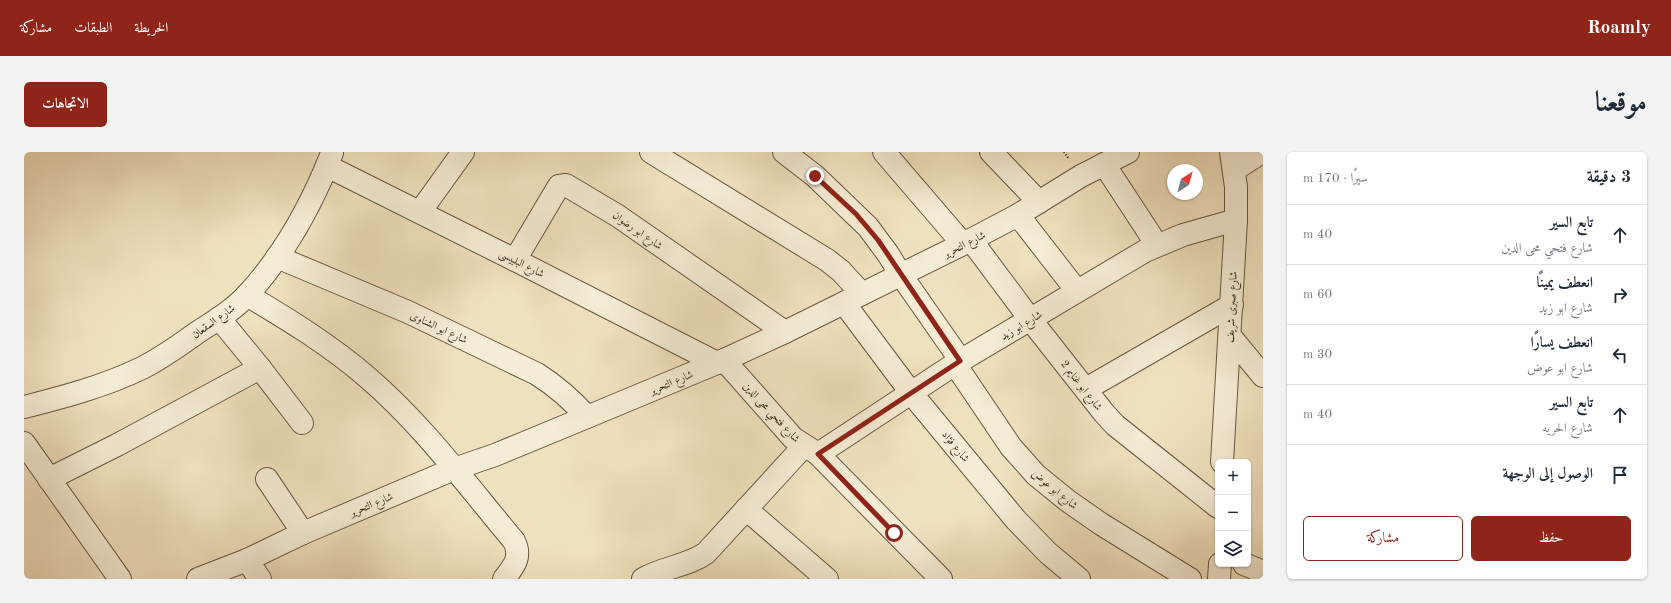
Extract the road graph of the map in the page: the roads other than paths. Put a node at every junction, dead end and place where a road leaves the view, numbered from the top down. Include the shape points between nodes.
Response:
1 (463, 152) edge
2 (651, 152) edge
3 (884, 152) edge
4 (990, 152) edge
5 (1128, 152) edge
6 (1262, 152) edge
7 (786, 153) edge
8 (329, 159) edge
9 (1232, 161) edge
10 (1104, 164) junction
11 (1038, 202) junction
12 (420, 212) junction
13 (1018, 214) junction
14 (1236, 220) junction
15 (967, 242) junction
16 (1157, 245) junction
17 (277, 257) junction
18 (515, 260) junction
19 (901, 275) junction
20 (1077, 290) junction
21 (247, 295) junction
22 (853, 298) junction
23 (1232, 305) junction
24 (219, 318) junction
25 (1030, 319) junction
26 (785, 332) junction
27 (1230, 336) junction
28 (720, 362) junction
29 (958, 362) junction
30 (260, 368) junction
31 (1263, 376) edge
32 (1086, 389) junction
33 (912, 394) junction
34 (24, 407) edge
35 (588, 417) junction
36 (302, 423) dead end
37 (24, 443) edge
38 (811, 450) junction
39 (1222, 459) edge
40 (454, 469) junction
41 (49, 479) junction
42 (267, 479) dead end
43 (1215, 505) edge
44 (746, 509) junction
45 (303, 533) junction
46 (247, 560) junction
47 (1220, 567) edge
48 (1251, 567) edge
49 (683, 572) edge
50 (1263, 572) edge
51 (120, 579) edge
52 (198, 579) edge
53 (260, 579) edge
54 (504, 579) edge
55 (643, 579) edge
56 (827, 579) edge
57 (941, 579) edge
58 (1079, 579) edge
59 (1190, 579) edge
60 (1220, 579) edge

1 - 12 street
2 - 22 street, شارع فؤاد via 828,260 842,271
3 - 15 street, شارع ابو غنايم 2
4 - 11 street
5 - 10 street, شارع التحرير
6 - 9 street
7 - 19 street, شارع ابو عوض via 820,180 868,227
8 - 12 street, شارع البلبيسى
8 - 17 street, شارع السقعان via 306,209
9 - 14 street, شارع صبرى شريف
10 - 11 street, شارع التحرير
10 - 16 street
11 - 13 street, شارع التحرير
12 - 18 street, شارع البلبيسى
13 - 15 street, شارع التحرير
13 - 20 street
14 - 16 street, شارع ابو زيد via 1210,226
14 - 23 street, شارع صبرى شريف
15 - 19 street, شارع التحرير
15 - 25 street, شارع ابو غنايم 2
16 - 20 street, شارع ابو زيد
17 - 21 street, شارع السقعان
17 - 35 street, شارع ابو الشناوى via 408,312 537,374 556,386
18 - 26 street, شارع ابو رضوان via 559,186 566,185 618,216
18 - 28 street, شارع البلبيسى
19 - 22 street, شارع التحرير
19 - 29 street, شارع ابو عوض
20 - 25 street, شارع ابو زيد
21 - 24 street, شارع السقعان
21 - 40 street via 311,334 367,377 419,427
22 - 26 street, شارع التحرير
22 - 33 street, شارع فؤاد
23 - 27 street, شارع صبرى شريف
23 - 32 street
24 - 30 street
24 - 34 street, شارع السقعان via 143,368 65,397
25 - 29 street, شارع ابو زيد
25 - 32 street, شارع ابو غنايم 2
26 - 28 street, شارع التحرير
27 - 31 street
27 - 39 street, شارع صبرى شريف
28 - 35 street, شارع التحرير
28 - 38 street, شارع فتحي محى الدين via 793,438
29 - 33 street, شارع ابو زيد
29 - 59 street, شارع ابو عوض via 1011,447 1036,475 1068,501
30 - 36 street
30 - 41 street
32 - 43 street, شارع ابو غنايم 2 via 1116,425
33 - 38 street, شارع ابو زيد
33 - 58 street, شارع فؤاد via 1016,520
35 - 40 street, شارع التحرير
37 - 41 street
38 - 44 street, شارع ابو زيد
38 - 57 street, شارع فتحي محى الدين
40 - 45 street, شارع التحرير
40 - 54 street via 514,541 518,556
41 - 51 street
42 - 45 street
44 - 49 street, شارع ابو زيد via 706,553
44 - 56 street
45 - 46 street, شارع التحرير
46 - 52 street, شارع التحرير
46 - 53 street
47 - 60 street
48 - 50 street
49 - 55 street, شارع ابو زيد via 657,572

